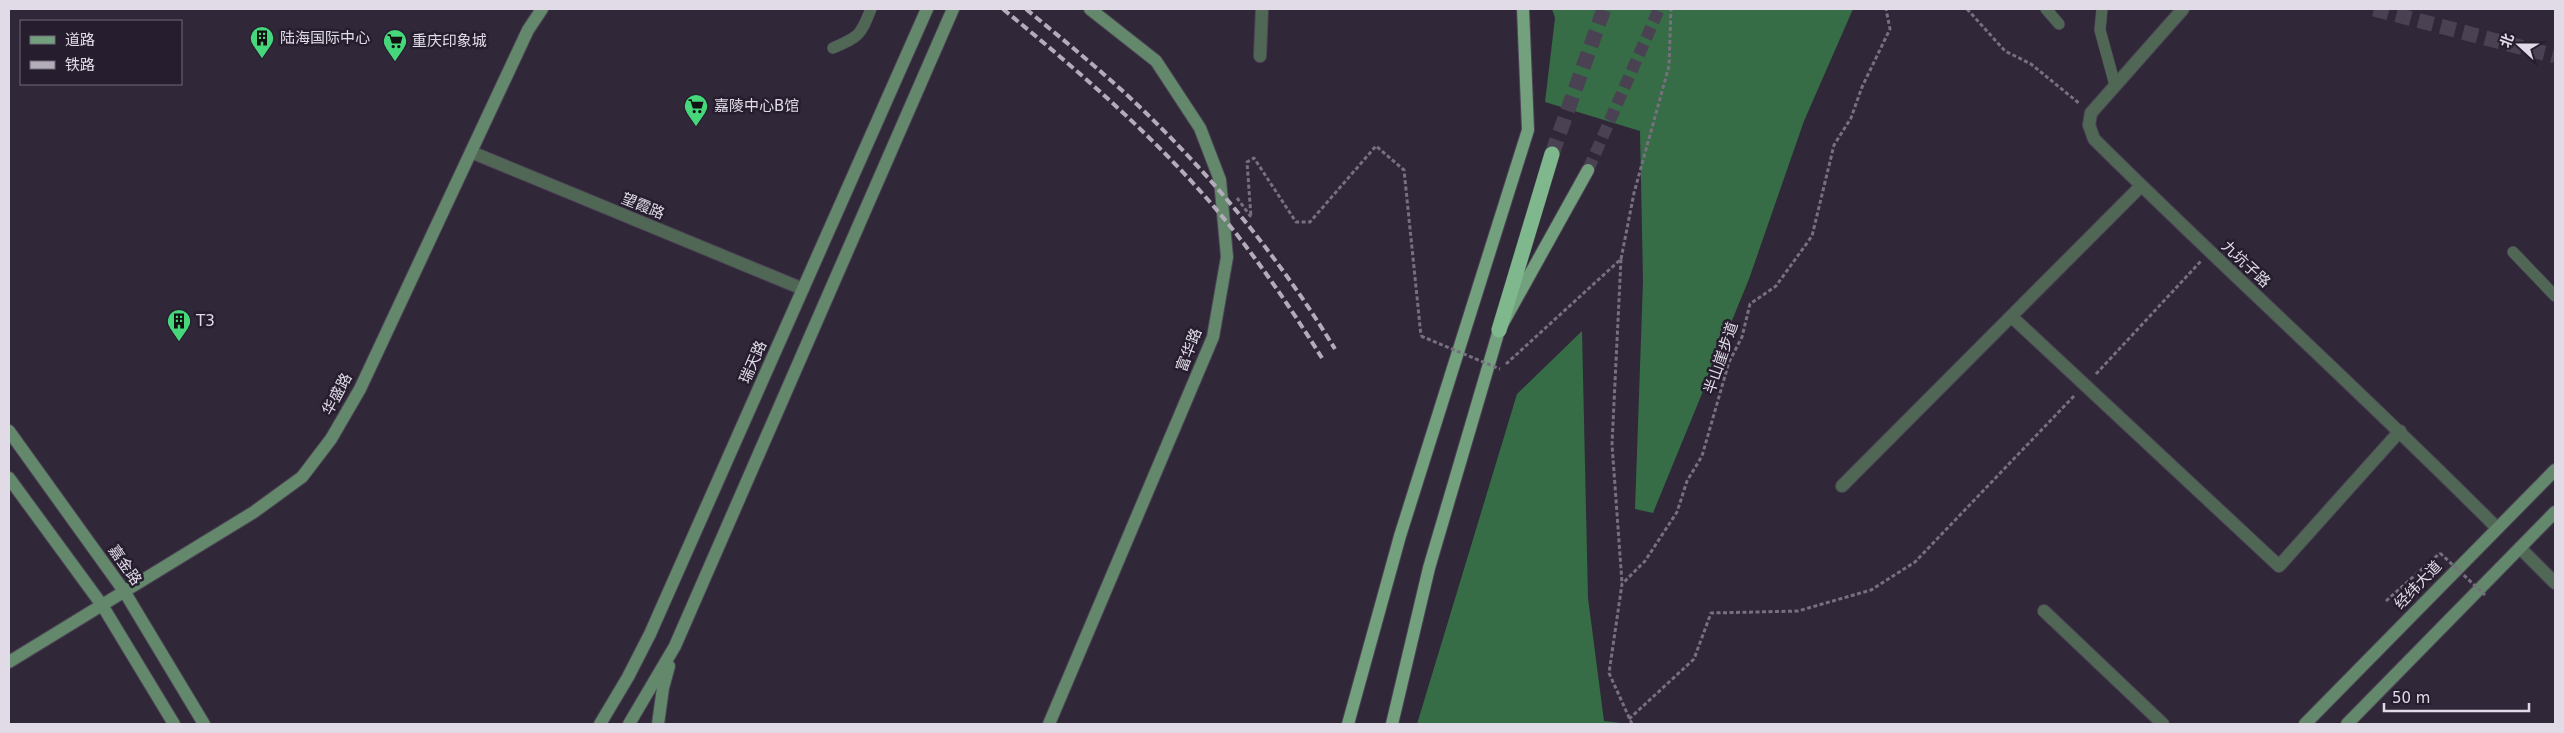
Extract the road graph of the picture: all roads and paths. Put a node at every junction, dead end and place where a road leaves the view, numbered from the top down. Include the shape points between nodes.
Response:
1 (542, 9) edge
2 (871, 9) edge
3 (927, 9) edge
4 (953, 9) edge
5 (1090, 9) edge
6 (1262, 9) edge
7 (1523, 9) edge
8 (1671, 9) edge
9 (1886, 9) edge
10 (1967, 9) edge
11 (2046, 9) edge
12 (2102, 9) edge
13 (2183, 9) edge
14 (2059, 24) dead end
15 (833, 48) dead end
16 (1260, 56) dead end
17 (2115, 85) junction
18 (2091, 113) junction
19 (470, 152) junction
20 (1552, 154) tunnel mouth
21 (1588, 170) tunnel mouth
22 (1220, 180) junction
23 (2141, 186) junction
24 (2210, 252) junction
25 (2513, 252) dead end
26 (1621, 259) junction
27 (804, 289) junction
28 (2555, 296) edge
29 (2012, 317) junction
30 (1499, 330) junction
31 (2085, 385) junction
32 (9, 431) edge
33 (2400, 431) junction
34 (2555, 470) edge
35 (9, 478) edge
36 (1842, 486) dead end
37 (2555, 512) edge
38 (2497, 528) junction
39 (2520, 548) junction
40 (2555, 583) edge
41 (1622, 584) junction
42 (124, 591) junction
43 (2485, 596) dead end
44 (2386, 601) dead end
45 (102, 605) junction
46 (2044, 611) dead end
47 (675, 646) junction
48 (9, 662) edge
49 (1629, 718) junction
50 (174, 724) edge
51 (204, 724) edge
52 (600, 724) edge
53 (629, 724) edge
54 (658, 724) edge
55 (1049, 724) edge
56 (1348, 724) edge
57 (1392, 724) edge
58 (1632, 724) edge
59 (2163, 724) edge
60 (2305, 724) edge
61 (2347, 724) edge

1 - 19 main road, 华盛路 via 528,30
2 - 15 lane via 857,38
3 - 27 main road, 瑞天路
4 - 47 main road
5 - 22 main road, 富华路 via 1156,62 1200,128
6 - 16 street
7 - 56 main road via 1528,130 1400,536
8 - 26 path via 1669,66 1634,193
9 - 41 path, 半山崖步道 via 1890,29 1851,118 1834,145 1812,236 1776,286 1750,304 1702,456 1687,481 1677,512 1645,561
10 - 18 path via 2005,51 2031,64
11 - 14 lane
12 - 17 lane via 2100,30
13 - 17 street
17 - 18 street
18 - 23 street, 九坑子路 via 2089,125 2094,139
19 - 27 street, 望霞路
19 - 42 main road, 华盛路 via 360,389 314,462 302,477 254,512
20 - 30 highway
21 - 30 main road
22 - 26 path, bridge via 1230,188 1251,217 1247,162 1254,158 1296,222 1310,222 1376,146 1404,170 1421,336 1500,369
22 - 55 main road, 富华路 via 1227,257 1213,337
23 - 24 street, 九坑子路
23 - 29 street
24 - 31 path
24 - 33 street, 九坑子路
25 - 28 lane
26 - 41 path via 1612,444
27 - 52 main road, 瑞天路 via 650,634
29 - 31 street
29 - 36 street
30 - 57 main road via 1429,568
31 - 33 street via 2279,566
31 - 49 path via 1915,562 1871,590 1798,611 1711,613 1694,659
32 - 42 main road, 嘉金路
33 - 38 street, 九坑子路
34 - 38 main road, 经纬大道
35 - 45 main road
37 - 39 main road
38 - 60 main road, 经纬大道
39 - 40 street
39 - 61 main road
41 - 49 path via 1609,673
42 - 45 main road, 华盛路
42 - 51 main road, 嘉金路
43 - 44 path, bridge via 2440,553
45 - 48 main road, 华盛路
45 - 50 main road
46 - 59 street
47 - 53 main road
47 - 54 main road via 663,688
49 - 58 path

